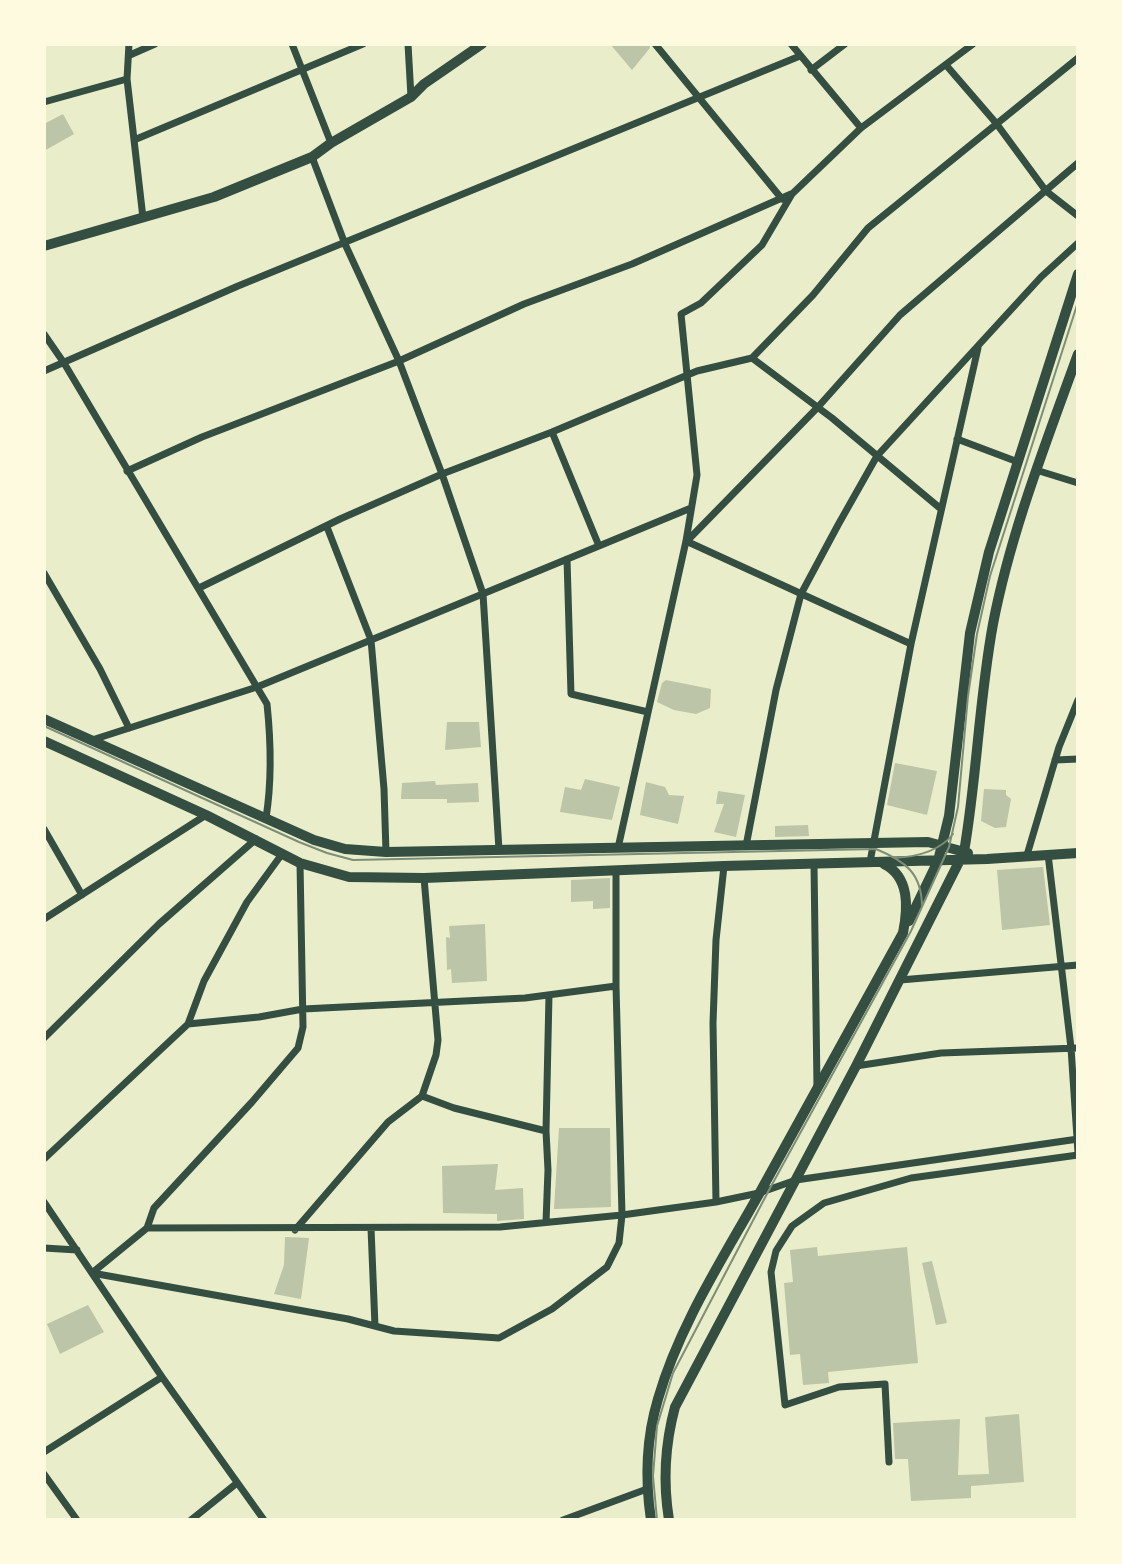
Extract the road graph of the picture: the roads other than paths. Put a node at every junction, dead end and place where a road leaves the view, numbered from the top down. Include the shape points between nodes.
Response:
1 (130, 44) edge
2 (155, 44) edge
3 (292, 44) edge
4 (363, 44) edge
5 (408, 44) edge
6 (655, 44) edge
7 (791, 44) edge
8 (845, 44) edge
9 (972, 44) edge
10 (479, 45) edge
11 (130, 54) junction
12 (800, 56) junction
13 (1078, 58) edge
14 (946, 65) junction
15 (302, 68) junction
16 (811, 70) junction
17 (127, 79) junction
18 (411, 97) junction
19 (700, 97) junction
20 (44, 102) edge
21 (996, 123) junction
22 (861, 128) junction
23 (134, 140) junction
24 (331, 143) junction
25 (312, 157) junction
26 (1078, 163) edge
27 (1046, 191) junction
28 (792, 194) junction
29 (782, 199) junction
30 (1078, 216) edge
31 (143, 218) junction
32 (1078, 243) edge
33 (345, 244) junction
34 (44, 246) edge
35 (1078, 274) edge
36 (44, 334) edge
37 (978, 347) junction
38 (1078, 354) edge
39 (752, 358) junction
40 (399, 362) junction
41 (64, 363) junction
42 (44, 371) edge
43 (688, 375) junction
44 (818, 407) junction
45 (552, 432) junction
46 (957, 439) junction
47 (877, 456) junction
48 (1018, 462) junction
49 (1036, 470) junction
50 (127, 471) junction
51 (442, 474) junction
52 (1078, 483) edge
53 (691, 508) junction
54 (941, 509) junction
55 (327, 527) junction
56 (686, 541) junction
57 (599, 546) junction
58 (567, 559) junction
59 (44, 573) edge
60 (199, 588) junction
61 (483, 594) junction
62 (801, 594) junction
63 (371, 640) junction
64 (911, 644) junction
65 (257, 687) junction
66 (1078, 700) edge
67 (648, 712) junction
68 (44, 719) edge
69 (129, 728) junction
70 (90, 740) junction
71 (44, 741) edge
72 (1078, 759) edge
73 (1055, 760) junction
74 (206, 815) junction
75 (267, 818) junction
76 (44, 829) edge
77 (256, 839) junction
78 (872, 842) junction
79 (943, 845) junction
80 (746, 846) junction
81 (618, 848) junction
82 (499, 850) junction
83 (386, 852) junction
84 (1078, 852) edge
85 (282, 854) junction
86 (1048, 854) junction
87 (1027, 855) junction
88 (962, 856) junction
89 (937, 861) junction
90 (870, 862) junction
91 (882, 862) junction
92 (300, 863) junction
93 (814, 864) junction
94 (724, 866) junction
95 (616, 871) junction
96 (424, 878) junction
97 (82, 895) junction
98 (44, 919) edge
99 (903, 933) junction
100 (1078, 965) edge
101 (1061, 966) junction
102 (900, 980) junction
103 (616, 986) junction
104 (549, 995) junction
105 (436, 1003) junction
106 (303, 1009) junction
107 (188, 1024) junction
108 (44, 1038) edge
109 (1075, 1048) edge
110 (856, 1066) junction
111 (817, 1089) junction
112 (422, 1096) junction
113 (546, 1131) junction
114 (1077, 1139) edge
115 (1078, 1154) edge
116 (44, 1159) edge
117 (796, 1180) junction
118 (759, 1193) junction
119 (44, 1202) edge
120 (716, 1202) junction
121 (622, 1215) junction
122 (546, 1222) junction
123 (147, 1228) junction
124 (371, 1228) junction
125 (295, 1230) junction
126 (44, 1248) edge
127 (77, 1250) junction
128 (92, 1273) junction
129 (375, 1326) junction
130 (162, 1377) junction
131 (44, 1452) edge
132 (889, 1462) dead end
133 (44, 1474) edge
134 (237, 1483) junction
135 (647, 1489) junction
136 (77, 1520) edge
137 (191, 1520) edge
138 (264, 1520) edge
139 (563, 1520) edge
140 (651, 1520) edge
141 (669, 1520) edge

1 - 11 street
2 - 11 street
3 - 15 street
4 - 15 street
5 - 18 street
6 - 19 street
7 - 12 street
8 - 16 street
9 - 14 street
10 - 18 main road
11 - 17 street
12 - 16 street
12 - 19 street
13 - 21 street
14 - 21 street
14 - 22 street
15 - 23 street
15 - 24 street
16 - 22 street
17 - 20 street
17 - 23 street
18 - 24 main road
19 - 29 street
19 - 33 street
21 - 27 street
21 - 39 street via 868,228 813,295
22 - 28 street
23 - 31 street
24 - 25 main road
25 - 31 main road via 214,197
25 - 33 street
26 - 27 street
27 - 30 street
27 - 44 street via 900,315
28 - 29 street
28 - 43 street via 762,245 701,303 681,314
29 - 40 street via 632,264 524,304
31 - 34 main road
32 - 37 street
33 - 40 street
33 - 41 street
35 - 48 main road
36 - 41 street
37 - 46 street
37 - 47 street
38 - 49 main road
39 - 43 street
39 - 44 street
40 - 50 street via 202,437
40 - 51 street
41 - 42 street
41 - 50 street
43 - 45 street
43 - 53 street via 697,475
44 - 47 street
44 - 56 street
45 - 51 street
45 - 57 street
46 - 48 street
46 - 54 street
47 - 54 street
47 - 62 street
48 - 79 main road via 989,552 970,633
49 - 52 street
49 - 88 main road via 1013,538 993,623
50 - 60 street
51 - 55 street
51 - 61 street
53 - 56 street
53 - 57 street
54 - 64 street
55 - 60 street
55 - 63 street
56 - 62 street
56 - 67 street
57 - 58 street
58 - 61 street
58 - 67 street via 570,694
59 - 69 street
60 - 65 street
61 - 63 street
61 - 82 street
62 - 64 street
62 - 80 street via 776,690
63 - 65 street
63 - 83 street
64 - 78 street
65 - 69 street
65 - 75 street via 267,704 272,746
66 - 73 street
67 - 81 street
68 - 70 main road
69 - 70 street
70 - 75 main road
71 - 74 main road
72 - 73 street
73 - 87 street
74 - 77 main road
74 - 97 street
75 - 83 main road via 345,849
76 - 97 street
77 - 85 main road
77 - 108 street via 159,924
78 - 79 main road
78 - 80 main road
78 - 90 street
79 - 88 main road
79 - 89 main road
80 - 81 main road
81 - 82 main road
82 - 83 main road
84 - 86 main road
85 - 92 main road
85 - 107 street via 247,902 204,981
86 - 87 main road
86 - 101 street
87 - 88 main road
88 - 89 main road
88 - 102 main road
89 - 91 main road
89 - 99 main road
90 - 91 main road
90 - 93 main road
91 - 99 main road via 896,869 903,885
92 - 96 main road via 349,877
92 - 106 street
93 - 94 main road
93 - 111 street
94 - 95 main road
94 - 120 street via 713,1023
95 - 96 main road
95 - 103 street
96 - 105 street
97 - 98 street
99 - 111 main road
100 - 101 street
101 - 102 street
101 - 109 street
102 - 110 main road
103 - 104 street
103 - 121 street
104 - 105 street
104 - 113 street
105 - 106 street
105 - 112 street via 436,1055
106 - 107 street
106 - 123 street via 298,1048 154,1208
107 - 116 street
109 - 110 street via 941,1053
109 - 114 street
110 - 117 main road
111 - 118 main road
112 - 113 street
112 - 125 street via 388,1122
113 - 122 street
114 - 115 street
114 - 117 street
115 - 132 street via 911,1178 824,1203 792,1226 776,1251 771,1272 785,1405 839,1387 885,1384
117 - 118 street
117 - 141 main road via 675,1407 666,1465
118 - 120 street
118 - 135 main road via 670,1361 648,1446
119 - 127 street
120 - 121 street
121 - 122 street
121 - 129 street via 619,1242 607,1267 551,1309 499,1338
122 - 124 street
123 - 125 street
123 - 128 street
124 - 125 street
124 - 129 street
126 - 127 street
127 - 128 street
128 - 129 street
128 - 130 street
130 - 131 street
130 - 134 street
133 - 136 street
134 - 137 street
134 - 138 street
135 - 139 street
135 - 140 main road

